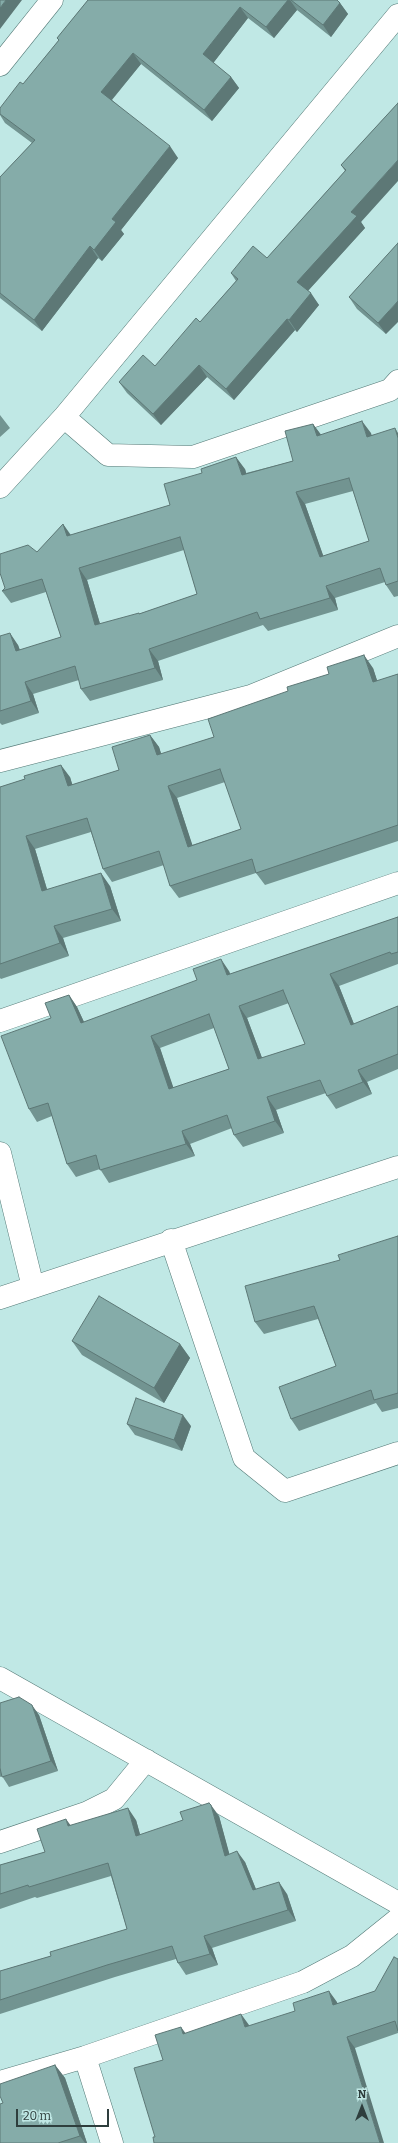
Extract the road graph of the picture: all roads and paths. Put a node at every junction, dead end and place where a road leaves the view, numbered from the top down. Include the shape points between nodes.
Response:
1 (52, 0) edge
2 (398, 15) edge
3 (0, 65) edge
4 (398, 381) edge
5 (64, 417) junction
6 (0, 487) edge
7 (398, 636) edge
8 (0, 761) edge
9 (398, 883) edge
10 (0, 1021) edge
11 (1, 1161) edge
12 (398, 1166) edge
13 (171, 1240) junction
14 (33, 1287) junction
15 (0, 1298) edge
16 (398, 1453) edge
17 (0, 1678) edge
18 (146, 1760) junction
19 (0, 1842) edge
20 (398, 1903) edge
21 (398, 1919) edge
22 (85, 2057) junction
23 (0, 2082) edge
24 (112, 2143) edge

1 - 3 street
2 - 5 street
4 - 5 street via 390,390 193,458 108,455
5 - 6 street
7 - 8 street via 251,696
9 - 10 street
11 - 14 street
12 - 13 street
13 - 14 street
13 - 16 street via 244,1458 285,1491
14 - 15 street
17 - 18 street
18 - 19 street via 114,1800 86,1813
18 - 20 street
21 - 22 street via 352,1956 303,1982
22 - 23 street
22 - 24 street

